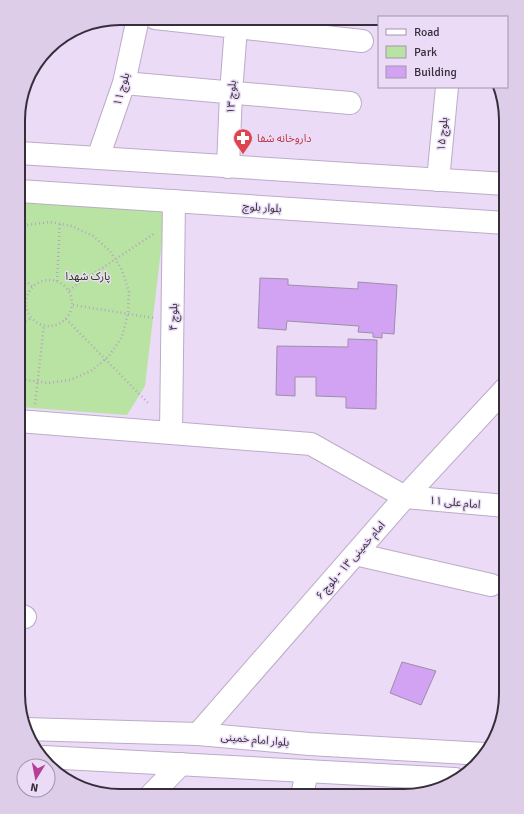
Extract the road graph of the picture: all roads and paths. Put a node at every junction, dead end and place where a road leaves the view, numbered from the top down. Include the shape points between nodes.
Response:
1 (136, 25) edge
2 (218, 25) edge
3 (236, 27) junction
4 (362, 41) dead end
5 (124, 83) junction
6 (447, 88) edge
7 (231, 93) junction
8 (350, 103) dead end
9 (25, 153) edge
10 (98, 158) junction
11 (228, 167) junction
12 (438, 180) junction
13 (499, 184) edge
14 (25, 192) edge
15 (174, 211) junction
16 (60, 222) junction
17 (499, 223) edge
18 (25, 226) edge
19 (116, 260) junction
20 (25, 281) edge
21 (57, 281) junction
22 (32, 287) junction
23 (69, 290) junction
24 (73, 306) junction
25 (128, 314) junction
26 (31, 318) junction
27 (66, 320) junction
28 (173, 321) junction
29 (25, 322) edge
30 (44, 326) junction
31 (105, 359) junction
32 (25, 380) edge
33 (38, 382) junction
34 (499, 396) edge
35 (148, 403) dead end
36 (26, 422) edge
37 (172, 433) junction
38 (405, 497) junction
39 (499, 505) edge
40 (355, 554) junction
41 (491, 585) dead end
42 (32, 729) edge
43 (198, 734) junction
44 (478, 754) edge
45 (50, 757) edge
46 (181, 764) junction
47 (307, 771) junction
48 (447, 779) edge
49 (157, 789) edge
50 (303, 789) edge

1 - 5 street, بلوچ ۱۱
2 - 3 street
3 - 4 street
3 - 7 street, بلوچ ۱۳
5 - 7 street
5 - 10 street, بلوچ ۱۱
6 - 12 street, بلوچ ۱۵
7 - 8 street
7 - 11 street, بلوچ ۱۳
9 - 10 street
10 - 11 street
11 - 12 street
12 - 13 street
14 - 15 street, بلوار بلوچ
15 - 17 street, بلوار بلوچ
15 - 19 path
15 - 28 street, بلوچ ۴
16 - 18 path
16 - 19 path via 93,236
16 - 21 path
19 - 23 path
19 - 25 path via 122,270 128,292
20 - 22 path
21 - 22 path via 49,279
21 - 23 path
22 - 26 path via 26,296 27,311
23 - 24 path
24 - 25 path
24 - 27 path
25 - 28 path
25 - 31 path via 122,337
26 - 29 path
26 - 30 path
27 - 30 path via 60,324
27 - 31 path
28 - 37 street, بلوچ ۴
30 - 33 path
31 - 33 path via 91,371 70,380
31 - 35 path
32 - 33 path
33 - 36 path
34 - 38 street, امام خمینی ۱۳ - بلوچ ۶
36 - 37 street
37 - 38 street via 311,444
38 - 39 street, امام علی ۱۱
38 - 40 street, امام خمینی ۱۳ - بلوچ ۶
40 - 41 street
40 - 43 street, امام خمینی ۱۳ - بلوچ ۶
42 - 43 street, بلوار امام خمینی
43 - 44 street, بلوار امام خمینی via 309,744
45 - 46 street
46 - 47 street
46 - 49 street
47 - 48 street
47 - 50 street

